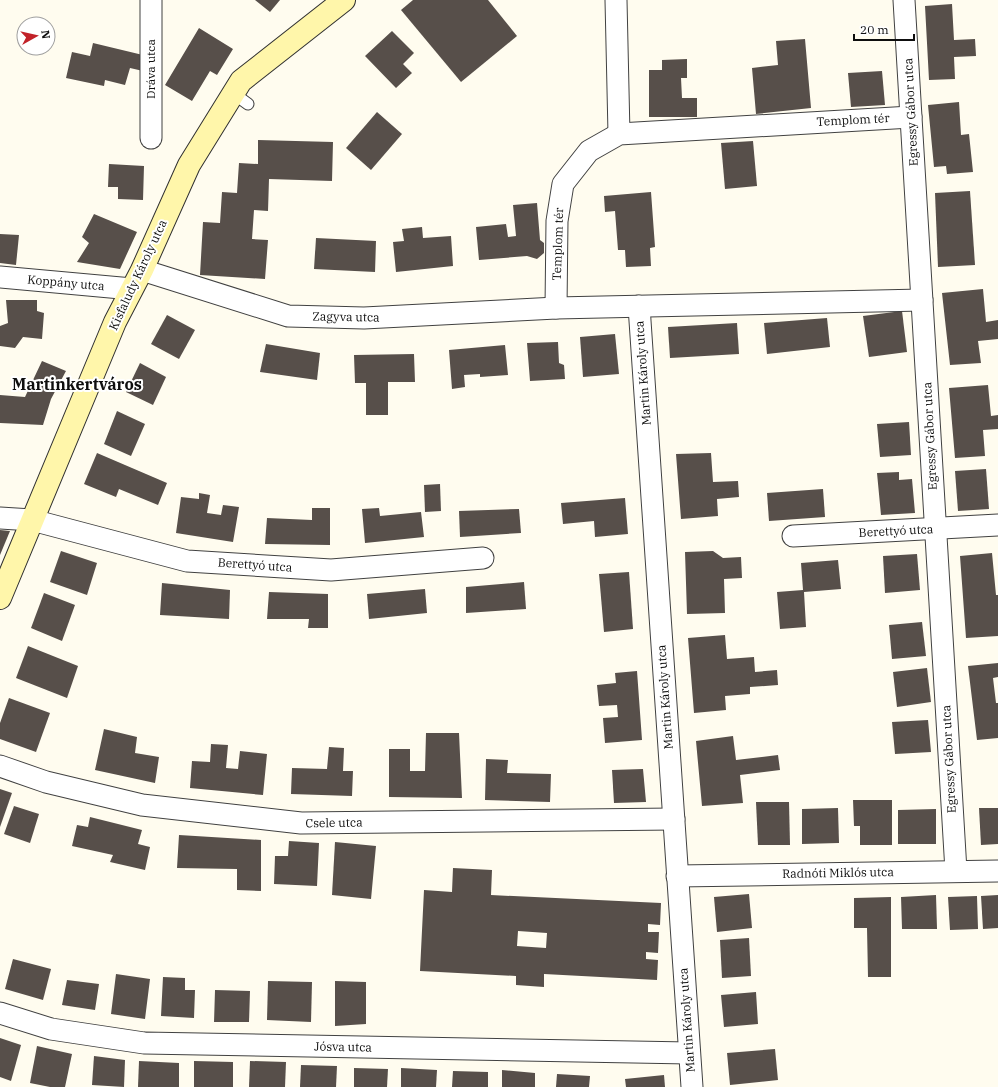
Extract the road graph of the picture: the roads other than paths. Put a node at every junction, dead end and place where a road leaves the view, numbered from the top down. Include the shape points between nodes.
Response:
1 (151, 0) edge
2 (344, 0) edge
3 (616, 0) edge
4 (904, 0) edge
5 (911, 117) junction
6 (619, 134) junction
7 (151, 138) dead end
8 (142, 270) junction
9 (0, 277) edge
10 (132, 289) junction
11 (922, 300) junction
12 (639, 306) junction
13 (556, 308) junction
14 (0, 518) edge
15 (32, 520) junction
16 (998, 525) edge
17 (936, 528) junction
18 (794, 536) dead end
19 (483, 558) dead end
20 (0, 598) edge
21 (0, 766) edge
22 (674, 819) junction
23 (998, 870) edge
24 (956, 871) junction
25 (677, 876) junction
26 (0, 1013) edge
27 (689, 1053) junction
28 (692, 1087) edge

1 - 7 street, Dráva utca
2 - 8 main road, Kisfaludy Károly utca via 241,81 241,98 188,165
3 - 6 street
4 - 5 street, Egressy Gábor utca
5 - 6 street, Templom tér
5 - 11 street, Egressy Gábor utca
6 - 13 street, Templom tér via 589,151 563,184 557,221
8 - 10 main road, Kisfaludy Károly utca
8 - 13 street, Zagyva utca via 288,316 364,318
9 - 10 street, Koppány utca
10 - 15 main road, Kisfaludy Károly utca via 115,322
11 - 12 street
11 - 17 street, Egressy Gábor utca
12 - 13 street
12 - 22 street, Martin Károly utca
14 - 15 street, Berettyó utca
15 - 19 street, Berettyó utca via 187,561 331,570
15 - 20 main road, Kisfaludy Károly utca
16 - 17 street, Berettyó utca
17 - 18 street, Berettyó utca
17 - 24 street, Egressy Gábor utca
21 - 22 street, Csele utca via 46,782 142,805 301,823
22 - 25 street, Martin Károly utca
23 - 24 street, Radnóti Miklós utca
24 - 25 street, Radnóti Miklós utca
25 - 27 street, Martin Károly utca
26 - 27 street, Jósva utca via 51,1029 144,1043
27 - 28 street, Martin Károly utca

